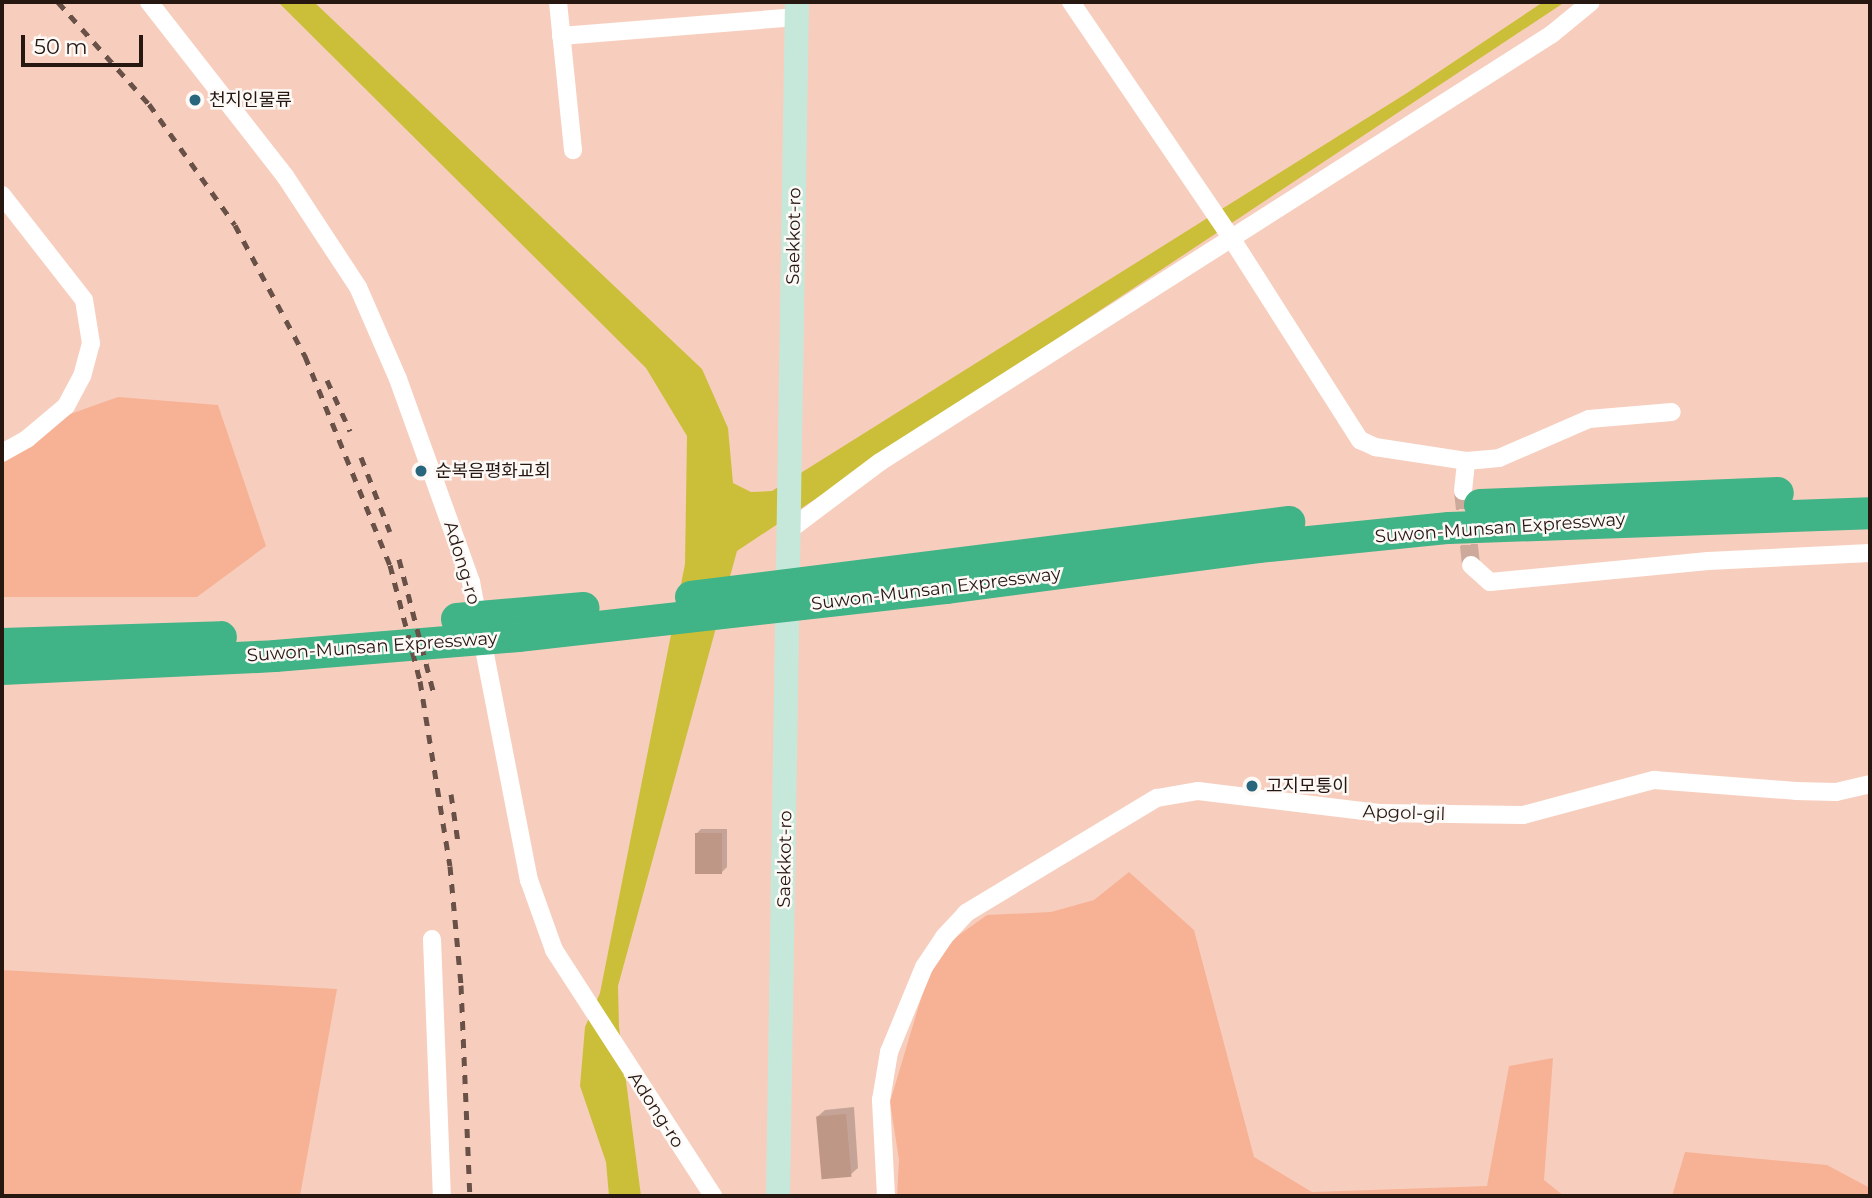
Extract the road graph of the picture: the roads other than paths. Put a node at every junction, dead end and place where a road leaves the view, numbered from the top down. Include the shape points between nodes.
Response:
1 (149, 2) edge
2 (558, 2) edge
3 (1071, 2) edge
4 (1591, 2) edge
5 (797, 9) edge
6 (561, 36) junction
7 (573, 150) dead end
8 (2, 195) edge
9 (1230, 235) junction
10 (1672, 412) dead end
11 (2, 453) edge
12 (1466, 461) junction
13 (1463, 491) tunnel mouth
14 (1870, 492) edge
15 (1870, 513) edge
16 (792, 525) junction
17 (1870, 553) edge
18 (1471, 565) dead end
19 (948, 575) junction
20 (2, 644) edge
21 (276, 645) junction
22 (2, 668) edge
23 (1870, 785) edge
24 (432, 939) dead end
25 (443, 1196) edge
26 (713, 1196) edge
27 (778, 1196) edge
28 (886, 1196) edge

1 - 26 street, Adong-ro via 292,187 358,287 398,379 471,582 529,880 554,950
2 - 6 street
3 - 9 street
4 - 9 street via 1552,34
5 - 6 street
5 - 16 street, Saekkot-ro
6 - 7 street
8 - 11 street via 84,300 92,343 66,406 27,439
9 - 12 street via 1360,440 1375,447
9 - 16 street via 880,462
10 - 12 street via 1589,419 1499,458
12 - 13 street
14 - 19 highway, Suwon-Munsan Expressway via 1689,495 1433,508
15 - 19 highway, Suwon-Munsan Expressway via 1449,528
16 - 27 street, Saekkot-ro
17 - 18 street via 1708,561 1490,582
19 - 21 highway, Suwon-Munsan Expressway via 705,596
20 - 21 highway, Suwon-Munsan Expressway
21 - 22 highway, Suwon-Munsan Expressway
23 - 28 street, Apgol-gil via 1810,792 1654,780 1523,816 1379,813 1198,791 1157,798 966,913 924,967 889,1052 881,1100
24 - 25 street

